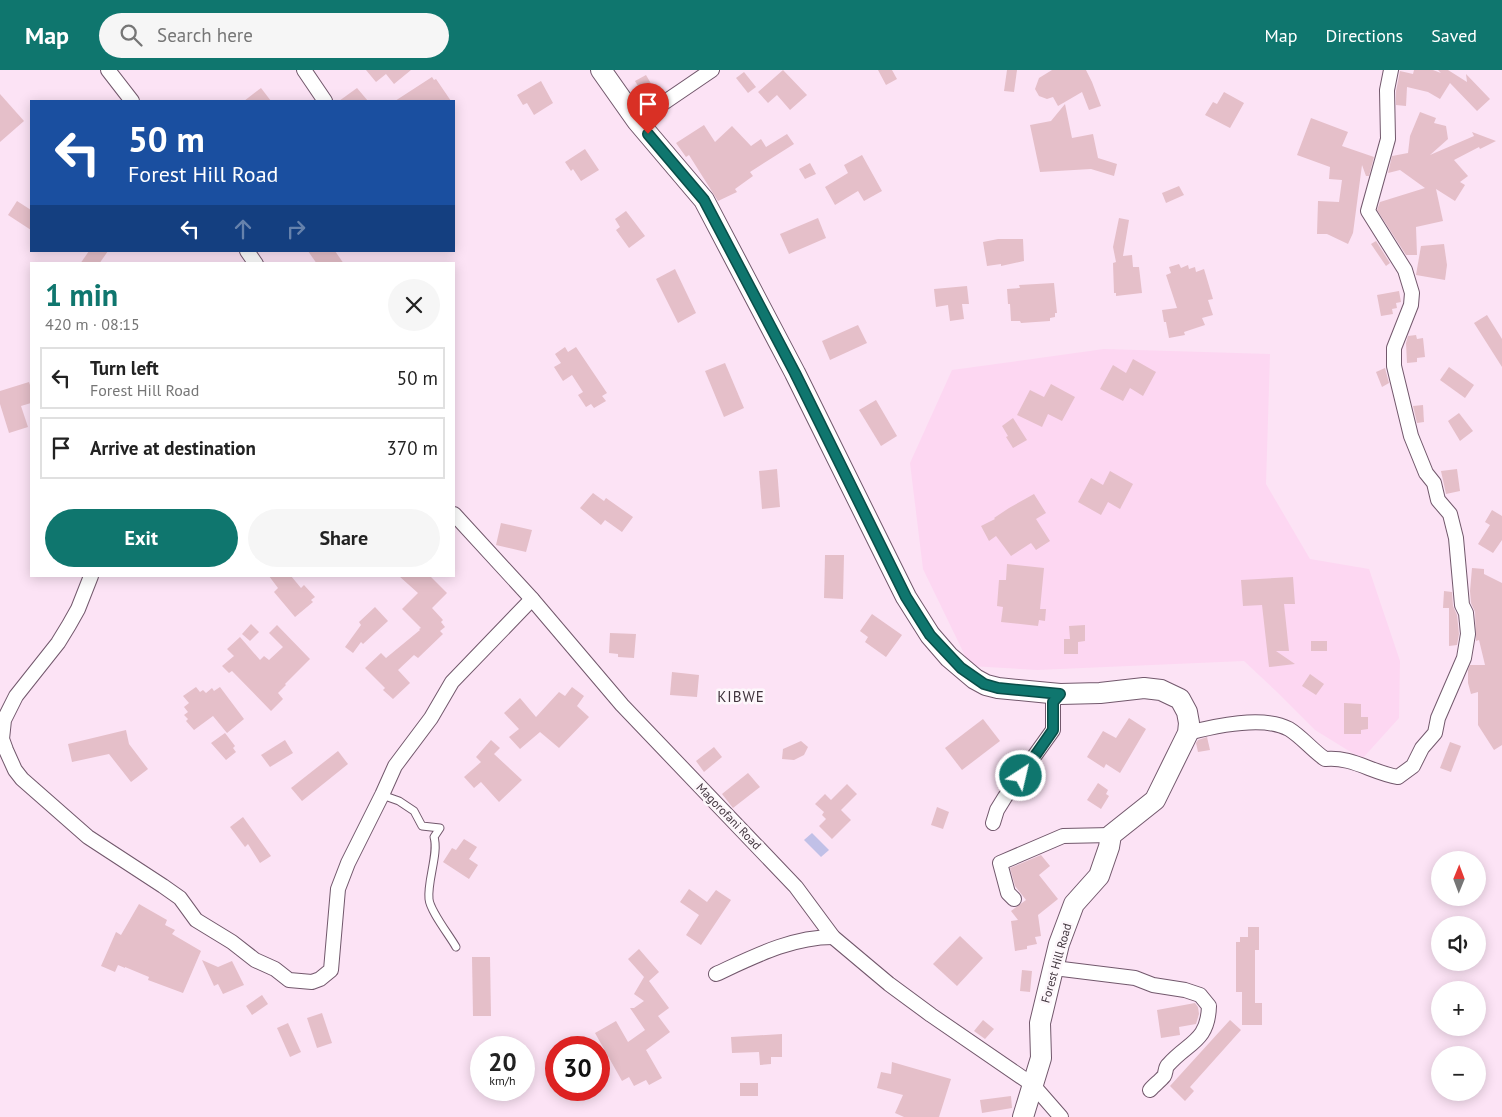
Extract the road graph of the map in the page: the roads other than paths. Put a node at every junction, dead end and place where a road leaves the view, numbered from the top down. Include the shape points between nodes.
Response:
1 (108, 70) edge
2 (304, 70) edge
3 (601, 70) edge
4 (712, 70) edge
5 (1391, 70) edge
6 (131, 100) edge
7 (324, 100) edge
8 (637, 121) junction
9 (455, 515) edge
10 (90, 577) edge
11 (532, 600) junction
12 (1060, 694) junction
13 (1188, 733) junction
14 (382, 794) junction
15 (993, 823) dead end
16 (1111, 834) junction
17 (1014, 899) dead end
18 (833, 937) junction
19 (456, 947) dead end
20 (1054, 968) junction
21 (716, 974) dead end
22 (1033, 1085) junction
23 (1150, 1090) dead end
24 (1023, 1117) edge
25 (1061, 1117) edge

1 - 6 street
2 - 7 street
3 - 8 street
4 - 8 street
5 - 13 street via 1388,140 1368,211 1405,270 1412,293 1411,305 1394,348 1394,366 1411,436 1426,473 1434,483 1438,500 1450,514 1456,538 1468,634 1464,658 1438,718 1435,733 1413,766 1398,777 1386,776 1348,761 1325,759 1296,734 1274,724 1220,725
8 - 12 street via 704,200 795,373 906,597 930,635 961,668 984,684
9 - 11 street, Magorofani Road
10 - 14 street via 66,631 9,709 2,739 22,779 88,837 180,898 196,920 289,980 312,982 325,976 331,969 338,889
11 - 14 street via 452,682 395,766
11 - 18 street, Magorofani Road via 622,705 796,887
12 - 13 street via 1144,688 1161,690 1180,699 1190,723
12 - 15 street via 1053,702 1053,730 1005,797
13 - 16 street via 1156,800
14 - 19 lane via 414,811 422,826 440,828 434,837 429,902
16 - 17 street via 1063,836 1000,863 1008,893
16 - 20 street, Forest Hill Road via 1099,876 1074,904
18 - 21 street via 776,948
18 - 22 street, Magorofani Road via 889,984
20 - 22 street, Forest Hill Road via 1040,1023 1041,1058
20 - 23 street via 1136,978 1153,985 1185,990 1200,995 1209,1006 1202,1034 1166,1067 1165,1075
22 - 24 street, Forest Hill Road
22 - 25 street, Magorofani Road

